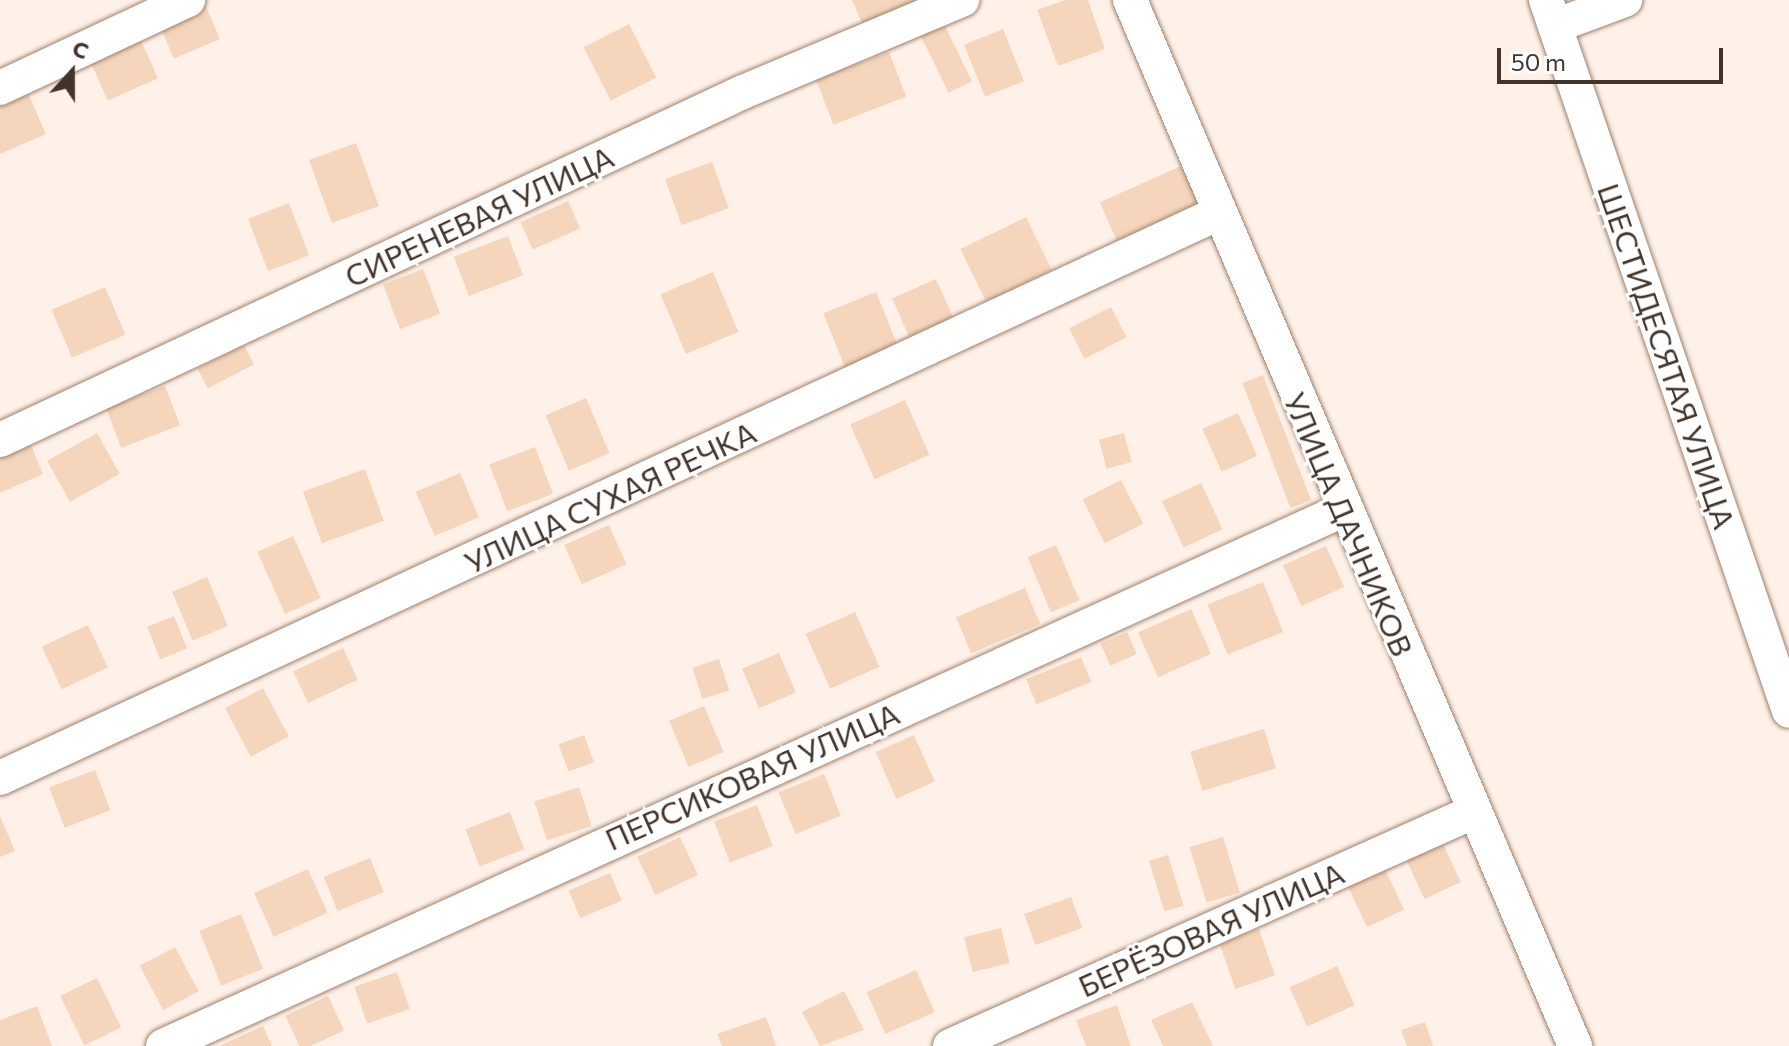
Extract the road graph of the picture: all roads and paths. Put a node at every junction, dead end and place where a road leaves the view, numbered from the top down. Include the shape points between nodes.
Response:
1 (188, 0) edge
2 (962, 0) edge
3 (1130, 0) edge
4 (1625, 0) edge
5 (1550, 13) edge
6 (0, 88) edge
7 (1219, 213) junction
8 (0, 440) edge
9 (1343, 510) junction
10 (1789, 711) edge
11 (0, 778) edge
12 (1473, 812) junction
13 (163, 1046) edge
14 (950, 1046) edge
15 (1575, 1046) edge

1 - 6 street
2 - 8 street, СИРЕНЕВАЯ УЛИЦА via 743,92
3 - 7 street, УЛИЦА ДАЧНИКОВ
4 - 5 street
5 - 10 street, ШЕСТИДЕСЯТАЯ УЛИЦА
7 - 9 street, УЛИЦА ДАЧНИКОВ
7 - 11 street, УЛИЦА СУХАЯ РЕЧКА
9 - 12 street, УЛИЦА ДАЧНИКОВ
9 - 13 street, ПЕРСИКОВАЯ УЛИЦА
12 - 14 street, БЕРЁЗОВАЯ УЛИЦА
12 - 15 street, УЛИЦА ДАЧНИКОВ

